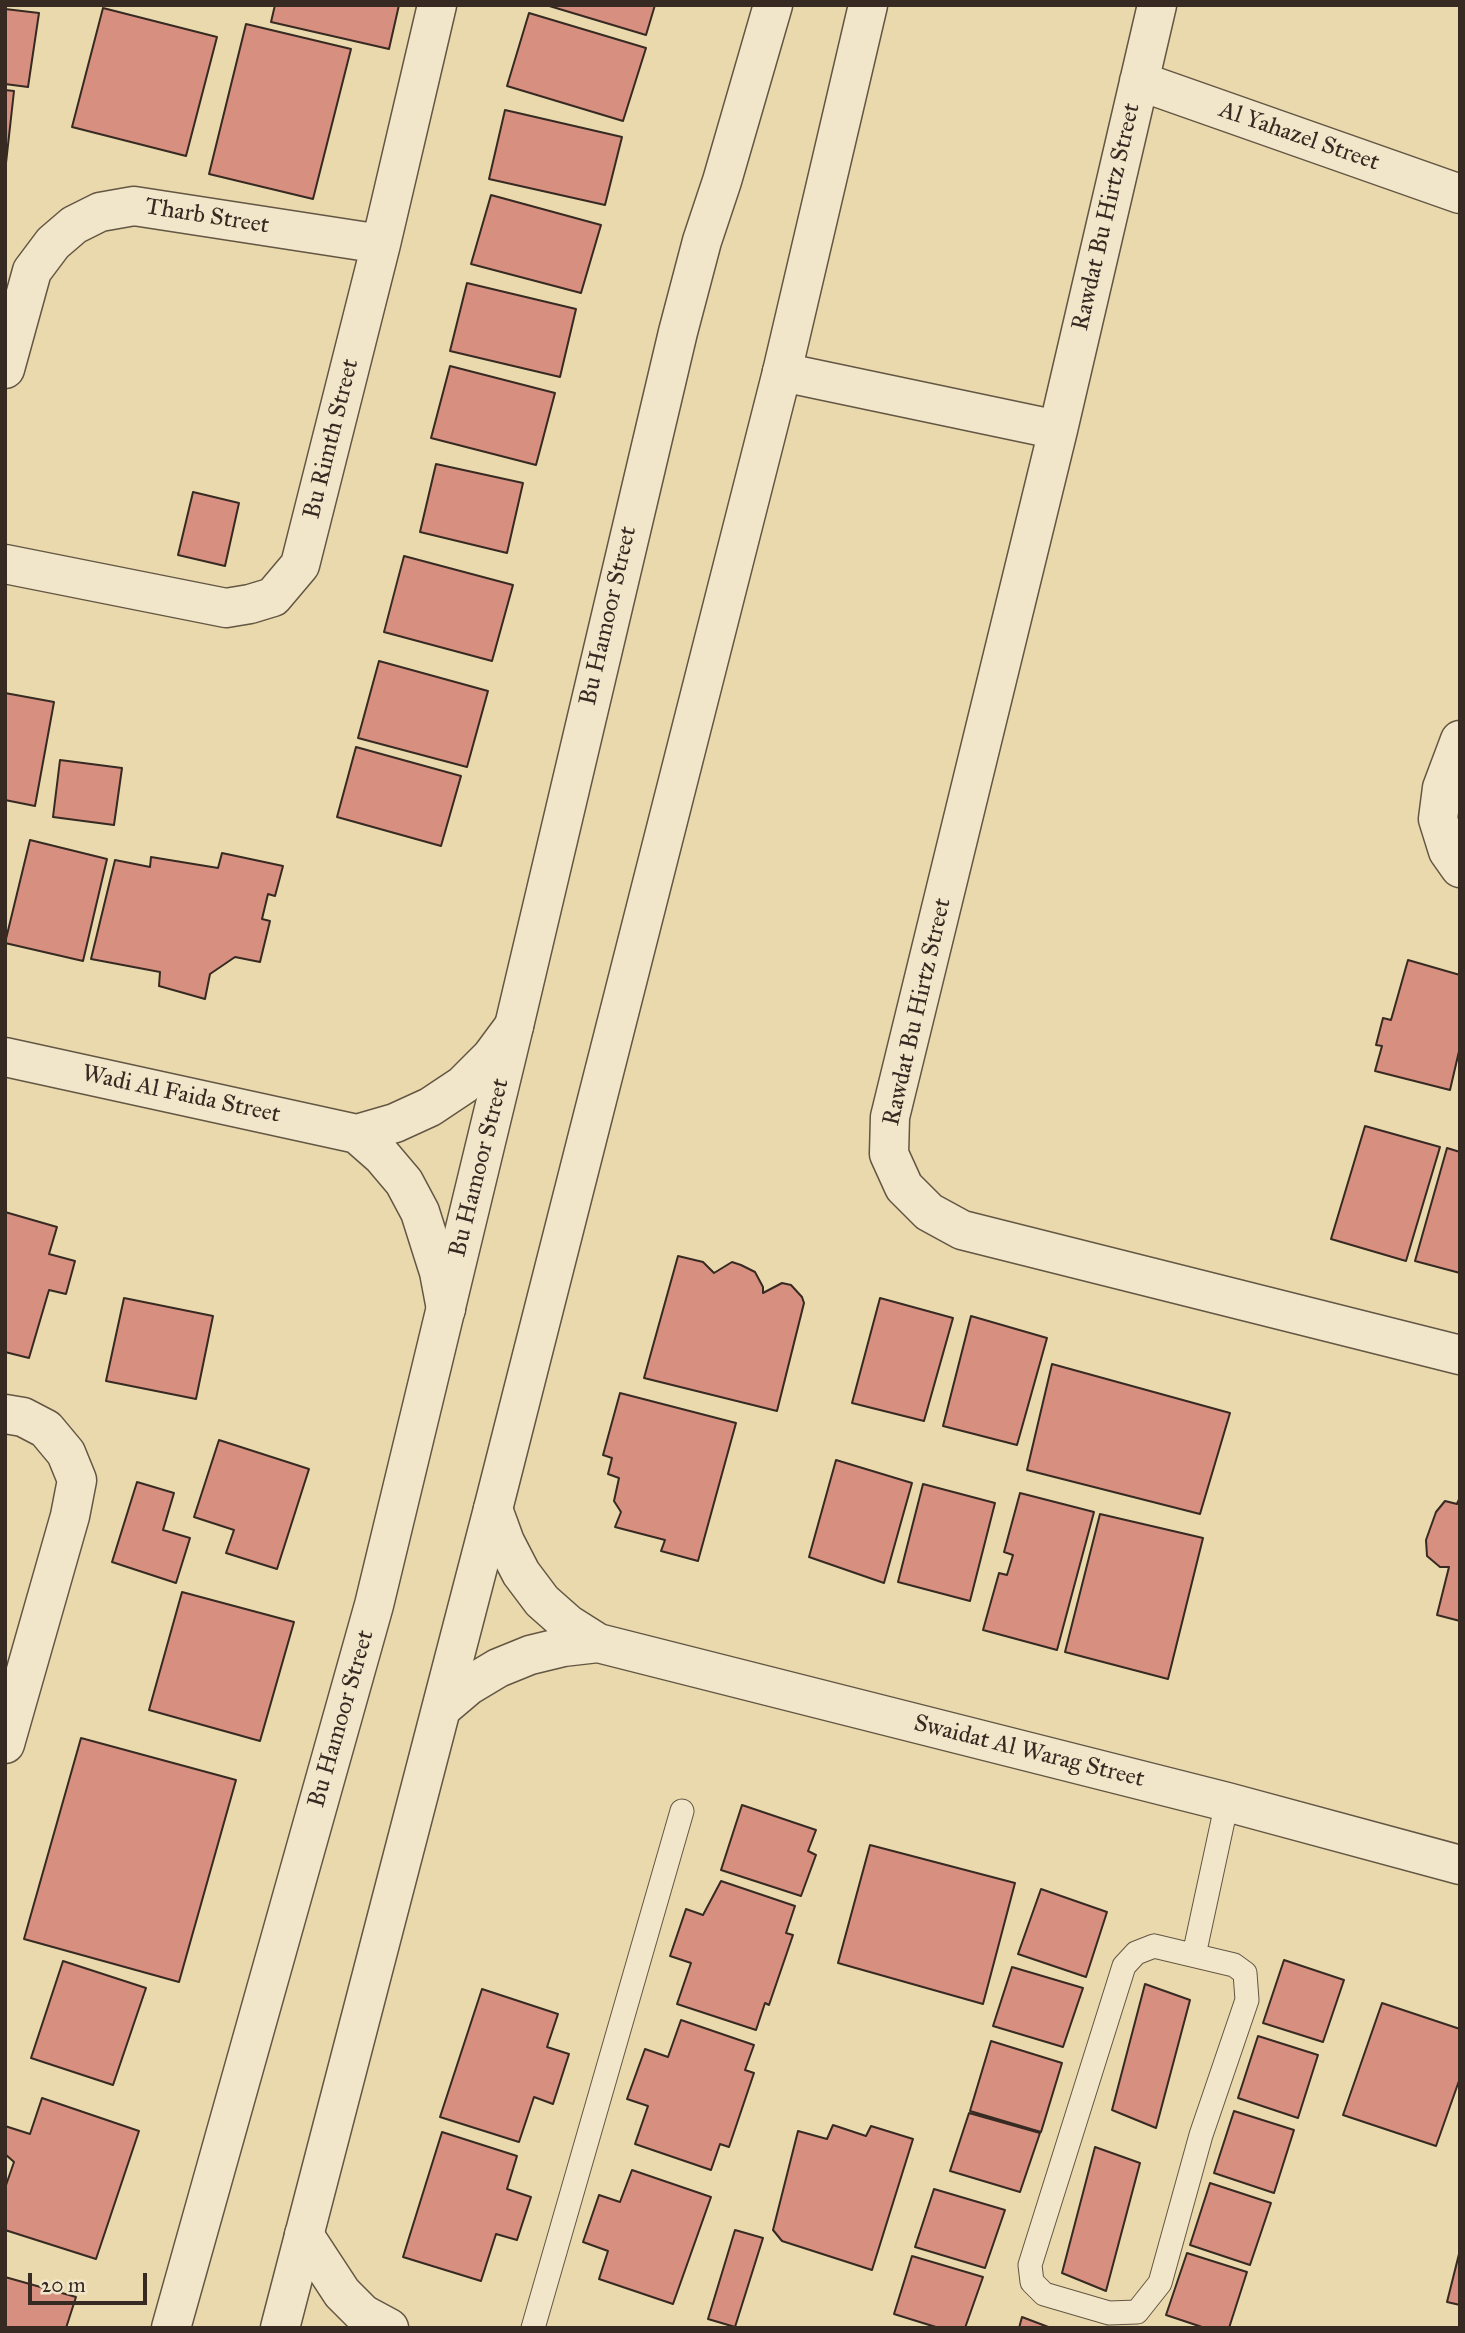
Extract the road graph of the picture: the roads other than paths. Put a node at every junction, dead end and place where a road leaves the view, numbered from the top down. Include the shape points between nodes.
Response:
1 (437, 5) edge
2 (773, 5) edge
3 (868, 5) edge
4 (1157, 5) edge
5 (1139, 81) junction
6 (1460, 194) edge
7 (381, 244) junction
8 (5, 369) edge
9 (782, 372) junction
10 (1058, 430) junction
11 (5, 564) edge
12 (1460, 740) edge
13 (1460, 869) edge
14 (514, 1026) junction
15 (5, 1057) edge
16 (357, 1134) junction
17 (446, 1309) junction
18 (1460, 1355) edge
19 (5, 1414) edge
20 (493, 1509) junction
21 (598, 1643) junction
22 (442, 1708) junction
23 (5, 1744) edge
24 (1227, 1802) junction
25 (681, 1811) dead end
26 (1460, 1865) edge
27 (1194, 1955) junction
28 (304, 2235) junction
29 (171, 2328) edge
30 (280, 2328) edge
31 (389, 2328) edge
32 (533, 2328) edge

1 - 7 street, Bu Rimth Street
2 - 14 street, Bu Hamoor Street via 678,332
3 - 9 street
4 - 5 street, Rawdat Bu Hirtz Street
5 - 6 street, Al Yahazel Street
5 - 10 street, Rawdat Bu Hirtz Street
7 - 8 street, Tharb Street via 134,206 100,212 53,243 32,271
7 - 11 street, Bu Rimth Street via 300,565 273,597 226,608
9 - 10 street
9 - 20 street
10 - 18 street, Rawdat Bu Hirtz Street via 890,1117 889,1154 904,1187 929,1212 962,1230
12 - 13 street via 1442,788 1437,818 1448,851
14 - 16 street via 463,1085 407,1118
14 - 17 street, Bu Hamoor Street
15 - 16 street, Wadi Al Faida Street
16 - 17 street, Wadi Al Faida Street via 383,1156 420,1212
17 - 29 street, Bu Hamoor Street via 370,1619
19 - 23 street via 46,1429 66,1453 77,1480
20 - 21 street, Swaidat Al Warag Street via 515,1563 542,1601
20 - 22 street
21 - 22 street, Swaidat Al Warag Street via 530,1655 498,1668
21 - 24 street, Swaidat Al Warag Street
22 - 28 street
24 - 26 street, Swaidat Al Warag Street
24 - 27 lane
25 - 32 lane
27 - 27 lane via 1234,1965 1245,1973 1247,2000 1201,2135 1160,2283 1137,2312 1130,2313 1109,2313 1044,2294 1032,2282 1030,2265 1124,1966 1136,1952 1154,1946
28 - 30 street
28 - 31 street via 342,2293 363,2314

